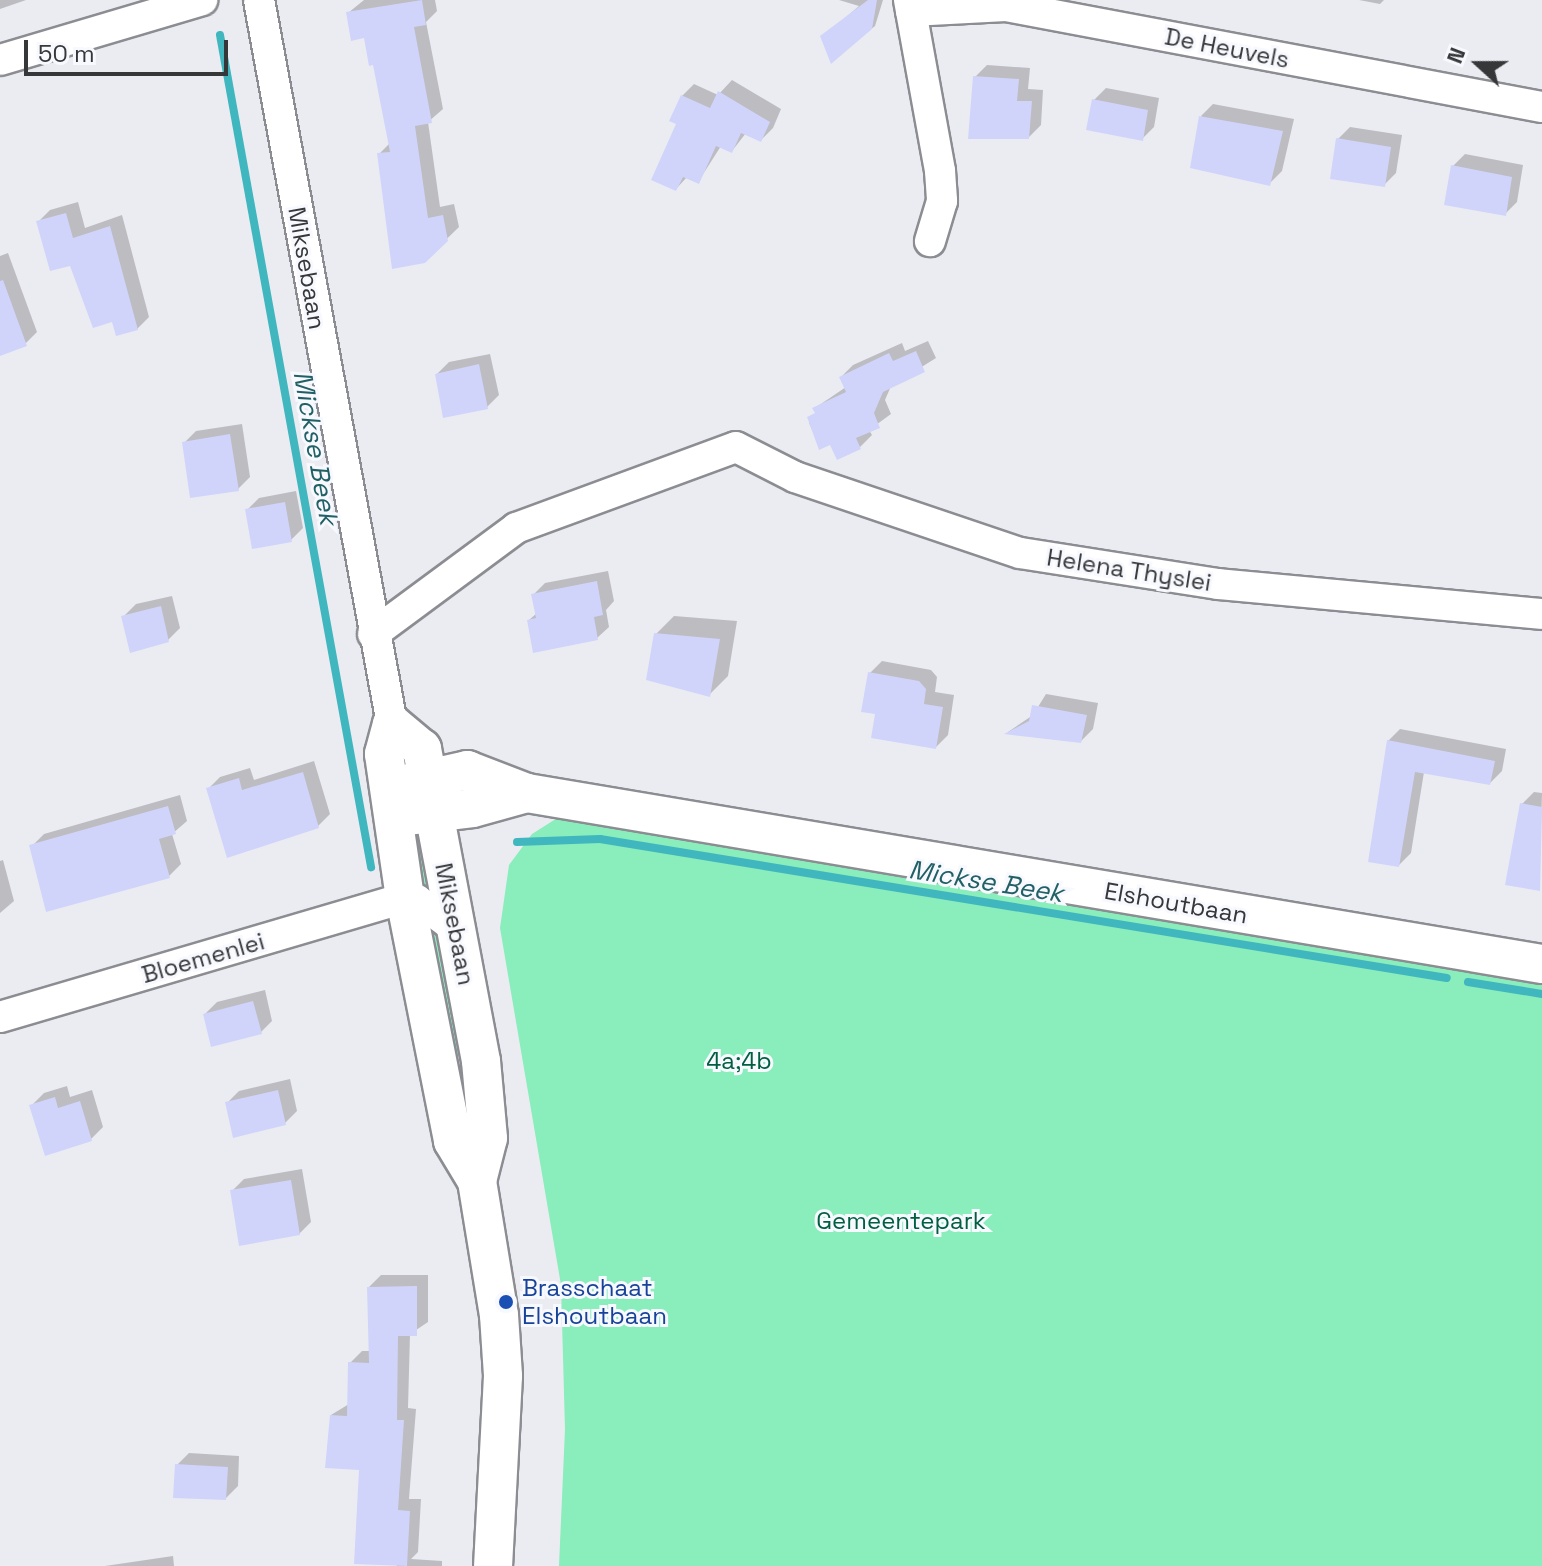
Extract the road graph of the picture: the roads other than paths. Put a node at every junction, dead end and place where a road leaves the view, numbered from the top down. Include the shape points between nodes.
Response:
1 (202, 0) edge
2 (259, 0) edge
3 (910, 5) edge
4 (0, 60) edge
5 (1542, 107) edge
6 (930, 241) dead end
7 (1542, 614) edge
8 (373, 634) junction
9 (392, 724) junction
10 (431, 795) junction
11 (391, 803) junction
12 (405, 898) junction
13 (455, 928) junction
14 (1542, 964) edge
15 (0, 1017) edge
16 (470, 1140) junction
17 (493, 1566) edge

1 - 4 street
2 - 8 street, Miksebaan
3 - 5 street, De Heuvels via 1006,6
3 - 6 street via 942,201
7 - 8 street, Helena Thyslei via 1218,584 1020,553 783,473 736,447 516,528
8 - 9 street, Miksebaan
9 - 10 main road, Miksebaan via 422,749
9 - 11 main road, Miksebaan via 384,754
10 - 11 main road, Elshoutbaan
10 - 13 main road, Miksebaan
10 - 14 main road, Elshoutbaan via 473,808 527,793
11 - 12 main road, Miksebaan
12 - 13 street via 417,900
12 - 15 street, Bloemenlei
12 - 16 main road, Miksebaan
13 - 16 main road, Miksebaan via 481,1061
16 - 17 main road, Miksebaan via 503,1376

